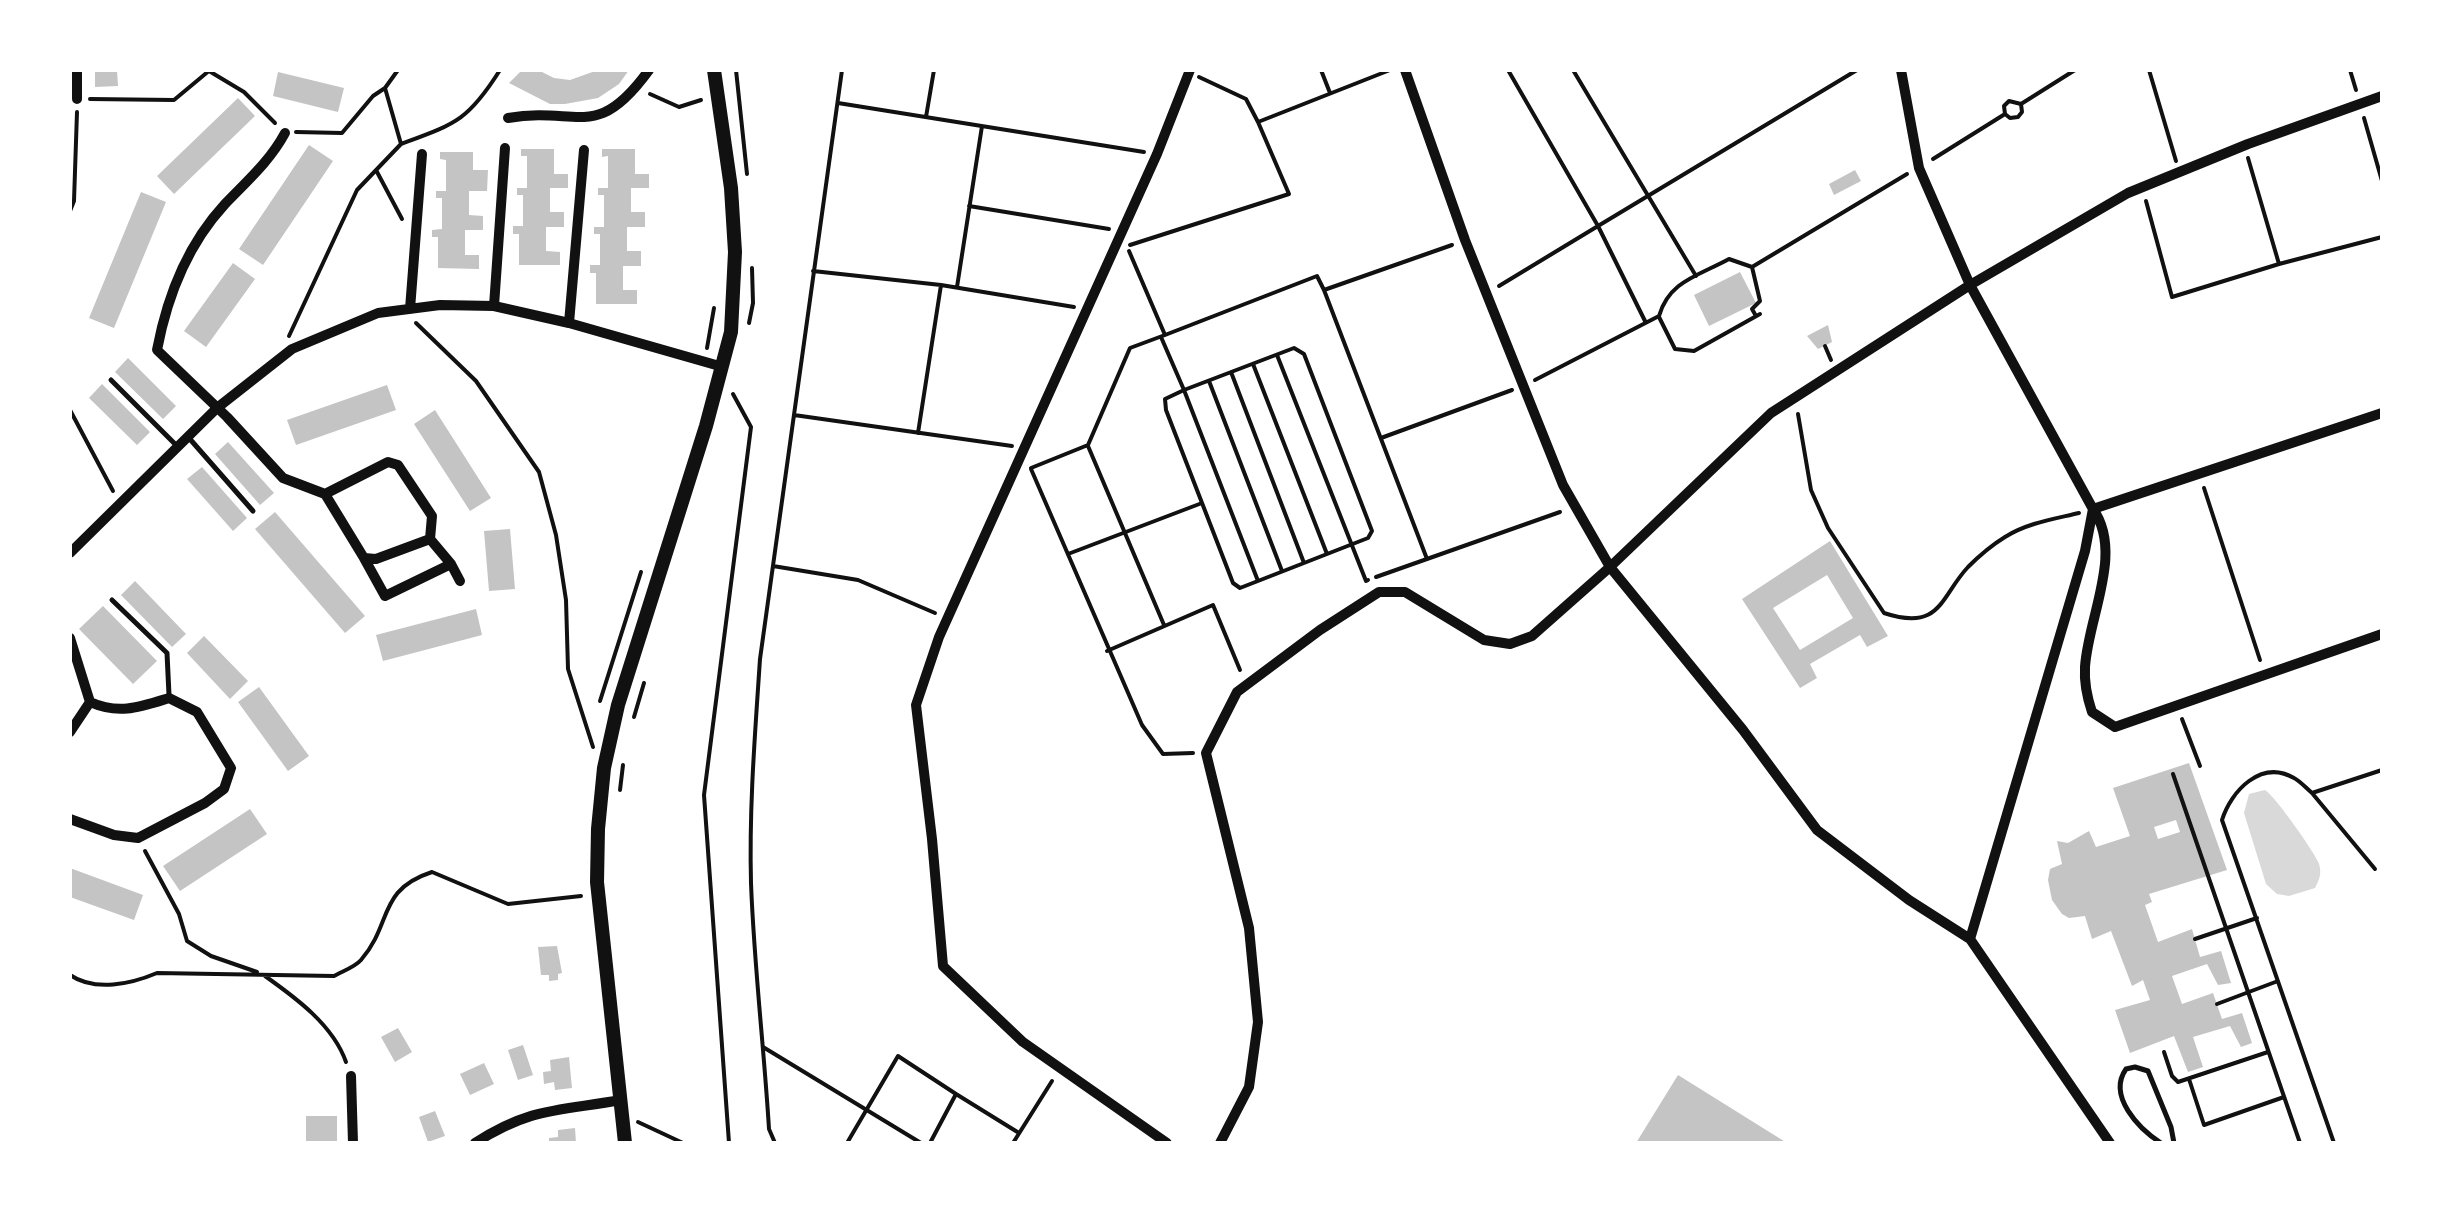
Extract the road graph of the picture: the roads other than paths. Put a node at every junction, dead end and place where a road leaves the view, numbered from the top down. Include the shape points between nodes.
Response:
1 (77, 70) edge
2 (649, 70) edge
3 (714, 70) edge
4 (1405, 70) edge
5 (1901, 70) edge
6 (1190, 72) edge
7 (2382, 96) edge
8 (78, 99) road end
9 (508, 118) dead end
10 (285, 133) road end
11 (505, 148) dead end
12 (584, 150) dead end
13 (422, 154) dead end
14 (1970, 285) junction
15 (494, 306) junction
16 (411, 315) junction
17 (569, 323) junction
18 (724, 366) junction
19 (110, 380) dead end
20 (217, 408) junction
21 (2382, 413) edge
22 (187, 436) junction
23 (177, 446) junction
24 (325, 494) junction
25 (2093, 509) junction
26 (253, 511) dead end
27 (430, 539) junction
28 (70, 554) edge
29 (364, 558) junction
30 (451, 564) junction
31 (1610, 567) junction
32 (460, 581) dead end
33 (112, 600) dead end
34 (2382, 634) edge
35 (70, 638) edge
36 (170, 698) junction
37 (90, 702) junction
38 (70, 732) edge
39 (70, 819) edge
40 (1970, 938) junction
41 (351, 1076) road end
42 (620, 1100) junction
43 (353, 1143) edge
44 (475, 1143) edge
45 (625, 1143) edge
46 (1167, 1143) edge
47 (1220, 1143) edge
48 (2110, 1143) edge
49 (2161, 1143) edge
50 (2174, 1143) edge

1 - 8 street
2 - 9 street via 605,114
3 - 18 street via 736,252
4 - 31 street via 1562,484
5 - 14 street via 1919,168
6 - 46 street via 947,618 916,705 943,966 1023,1042
7 - 14 street via 2142,187
10 - 20 street via 202,235 163,322 158,350
11 - 15 street
12 - 17 street
13 - 16 street
14 - 25 street
14 - 31 street via 1770,413
15 - 16 street via 440,305
15 - 17 street
16 - 20 street via 378,314 292,349
17 - 18 street
18 - 42 street via 604,768 596,882
19 - 23 lane
20 - 22 street
20 - 24 street via 283,478
21 - 25 street
22 - 23 street
22 - 26 lane
23 - 28 street
24 - 27 street via 388,462 398,466 432,516
24 - 29 street
25 - 34 street via 2104,524 2106,553 2085,690 2092,712 2115,727
25 - 40 street
27 - 29 street
27 - 30 street
29 - 30 street via 385,596
30 - 32 street
31 - 40 street via 1818,830
31 - 47 street via 1532,636 1510,644 1484,640 1406,592 1379,592 1238,692 1206,753 1250,928 1258,1022 1249,1087
33 - 36 lane via 168,654
35 - 37 street
36 - 37 street via 131,710
36 - 39 street via 197,712 231,768 224,789 138,838
37 - 38 street
40 - 48 street
41 - 43 street
42 - 44 street via 527,1115
42 - 45 street
49 - 50 lane via 2130,1115 2120,1093 2126,1069 2148,1072

